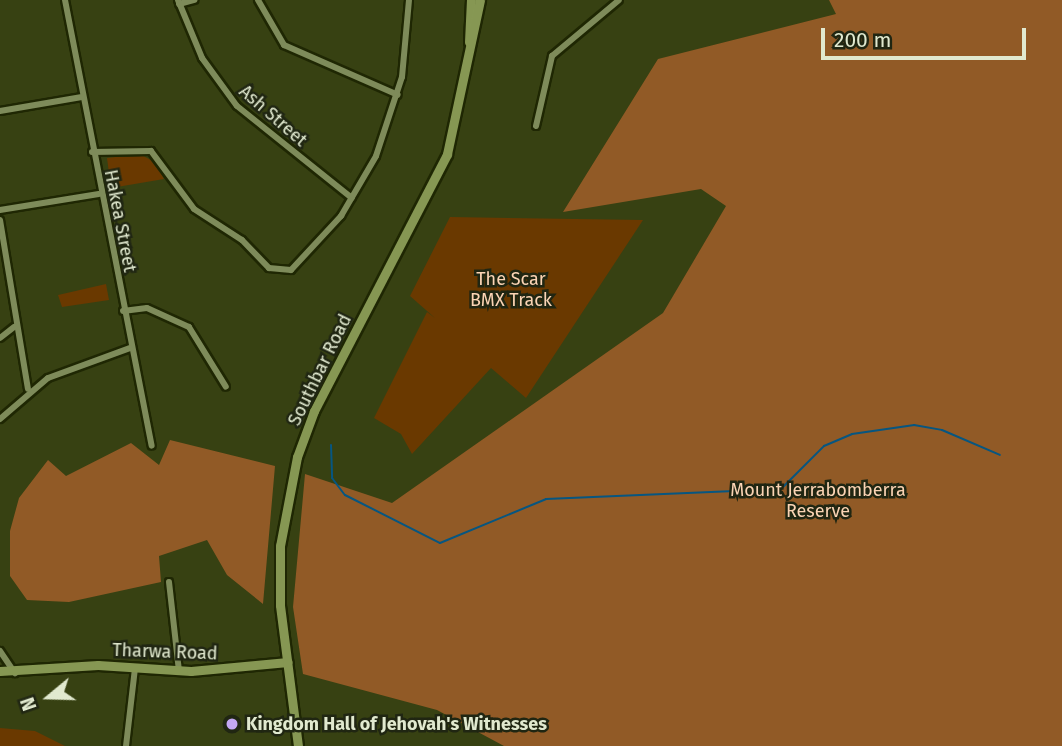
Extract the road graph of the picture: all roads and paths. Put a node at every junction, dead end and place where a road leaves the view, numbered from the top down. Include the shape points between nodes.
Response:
1 (65, 0) edge
2 (194, 0) edge
3 (258, 0) edge
4 (410, 0) edge
5 (471, 0) edge
6 (480, 0) edge
7 (619, 0) edge
8 (178, 2) edge
9 (470, 68) junction
10 (398, 95) junction
11 (82, 97) junction
12 (0, 111) edge
13 (536, 126) dead end
14 (92, 152) junction
15 (99, 194) junction
16 (352, 198) junction
17 (0, 211) edge
18 (0, 220) edge
19 (123, 311) junction
20 (13, 327) junction
21 (0, 338) edge
22 (130, 348) junction
23 (226, 387) dead end
24 (28, 389) junction
25 (0, 419) edge
26 (152, 446) dead end
27 (169, 582) dead end
28 (0, 651) edge
29 (288, 662) junction
30 (135, 668) junction
31 (0, 671) edge
32 (178, 671) junction
33 (15, 673) junction
34 (126, 746) edge
35 (298, 746) edge

1 - 11 street, Hakea Street
2 - 8 street
3 - 10 street via 284,45
4 - 10 street
5 - 9 main road, Southbar Road
6 - 9 main road, Southbar Road
7 - 13 street via 552,56
8 - 16 street, Ash Street via 202,58 236,106
9 - 29 main road, Southbar Road via 447,154 312,415 298,457 280,546
10 - 16 street
11 - 12 street
11 - 14 street, Hakea Street
14 - 15 street, Hakea Street
14 - 16 street via 133,147 159,156 194,209 280,272 301,263
15 - 17 street
15 - 19 street, Hakea Street
18 - 20 street
19 - 22 street, Hakea Street
19 - 23 street via 147,308 189,327
20 - 21 street
20 - 24 street via 21,335
22 - 24 street via 74,364
22 - 26 street, Hakea Street
24 - 25 street
27 - 32 street
28 - 33 street
29 - 32 main road, Tharwa Road
29 - 35 main road, Southbar Road
30 - 32 main road, Tharwa Road
30 - 33 main road, Tharwa Road
30 - 34 street
31 - 33 main road, Tharwa Road

